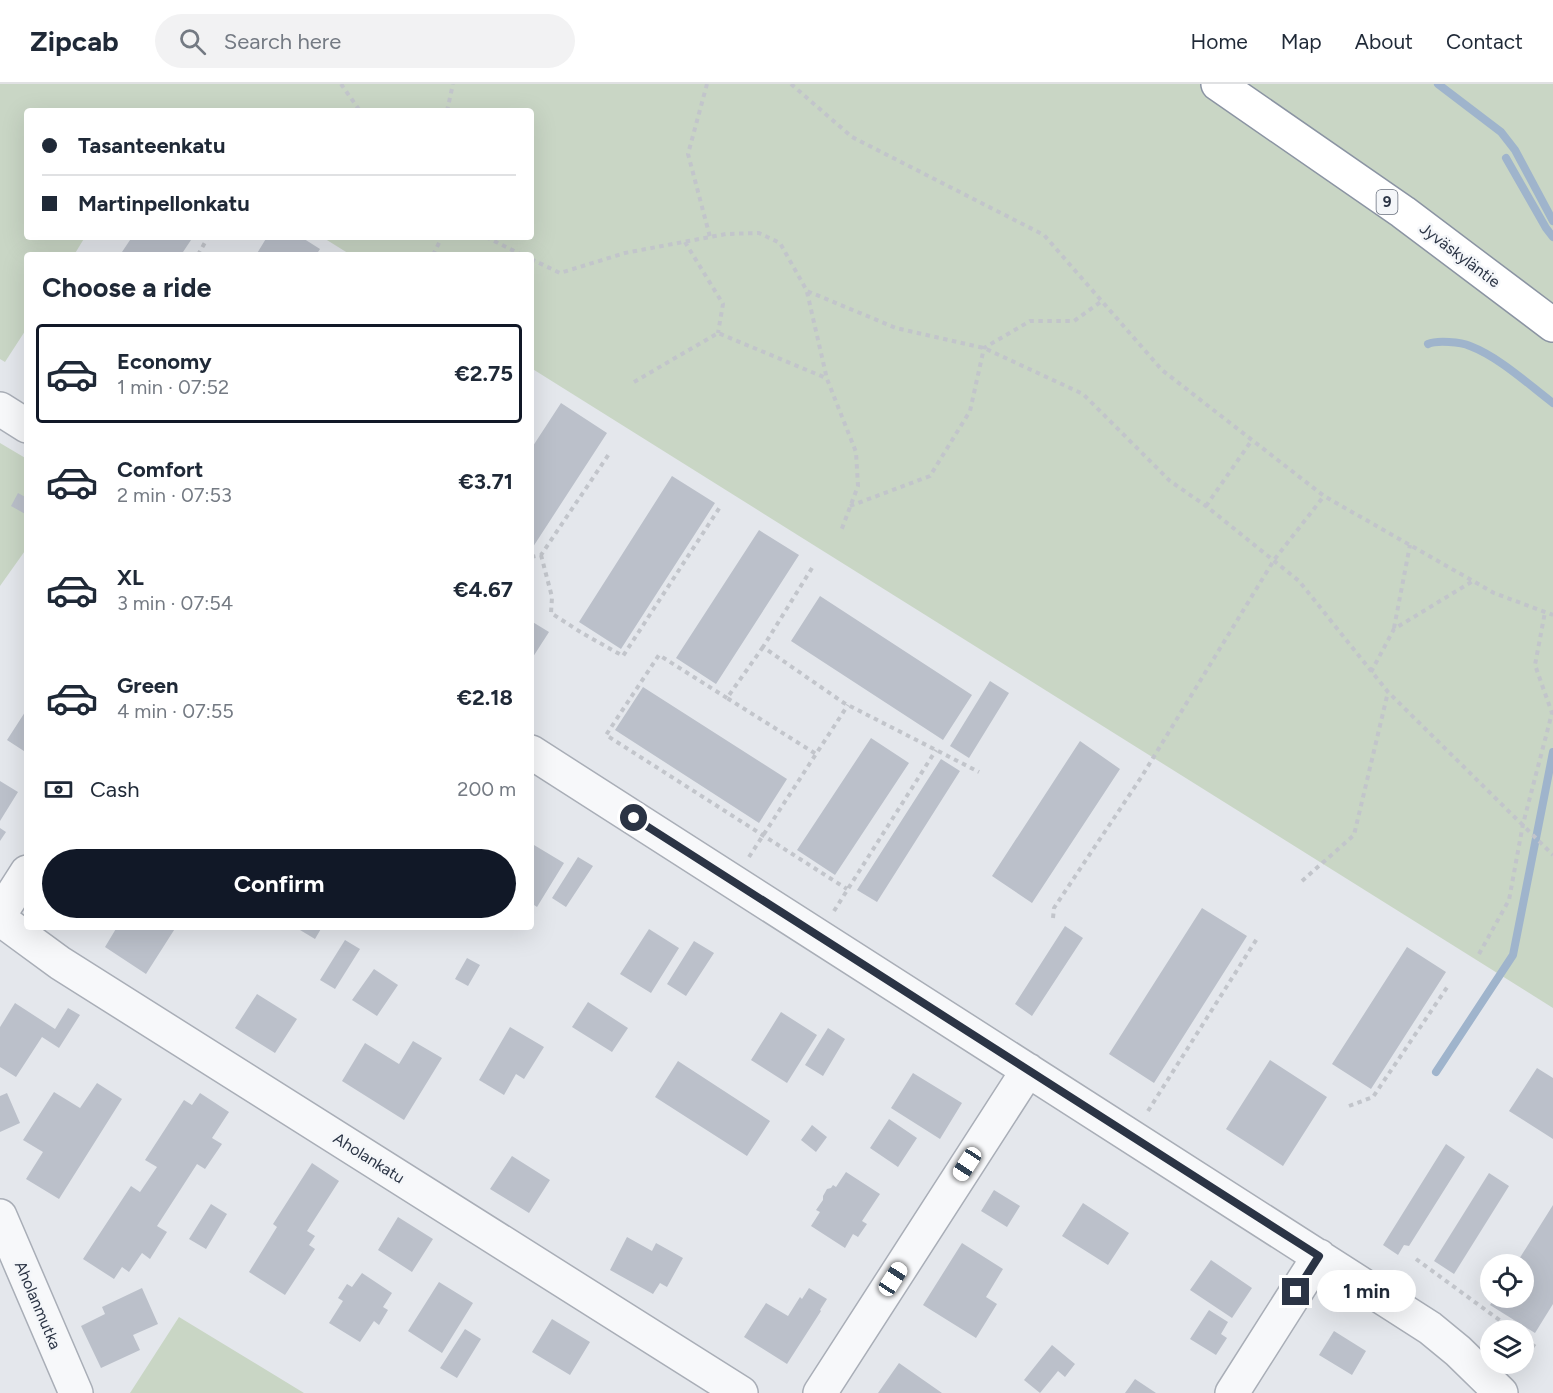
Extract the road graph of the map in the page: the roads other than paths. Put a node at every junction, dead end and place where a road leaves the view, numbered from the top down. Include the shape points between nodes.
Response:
1 (1218, 84) edge
2 (1553, 325) edge
3 (0, 409) edge
4 (24, 424) edge
5 (534, 754) edge
6 (24, 877) edge
7 (0, 914) edge
8 (0, 919) edge
9 (1028, 1070) junction
10 (0, 1216) edge
11 (1319, 1256) junction
12 (76, 1393) edge
13 (741, 1393) edge
14 (820, 1393) edge
15 (1232, 1393) edge
16 (1502, 1393) edge

1 - 2 highway, Jyväskyläntie / 9 via 1403,212
3 - 4 street
5 - 9 street
6 - 7 street
8 - 13 street, Aholankatu via 60,963
9 - 11 street
9 - 14 street
10 - 12 street, Aholanmutka
11 - 15 street
11 - 16 street via 1430,1328

